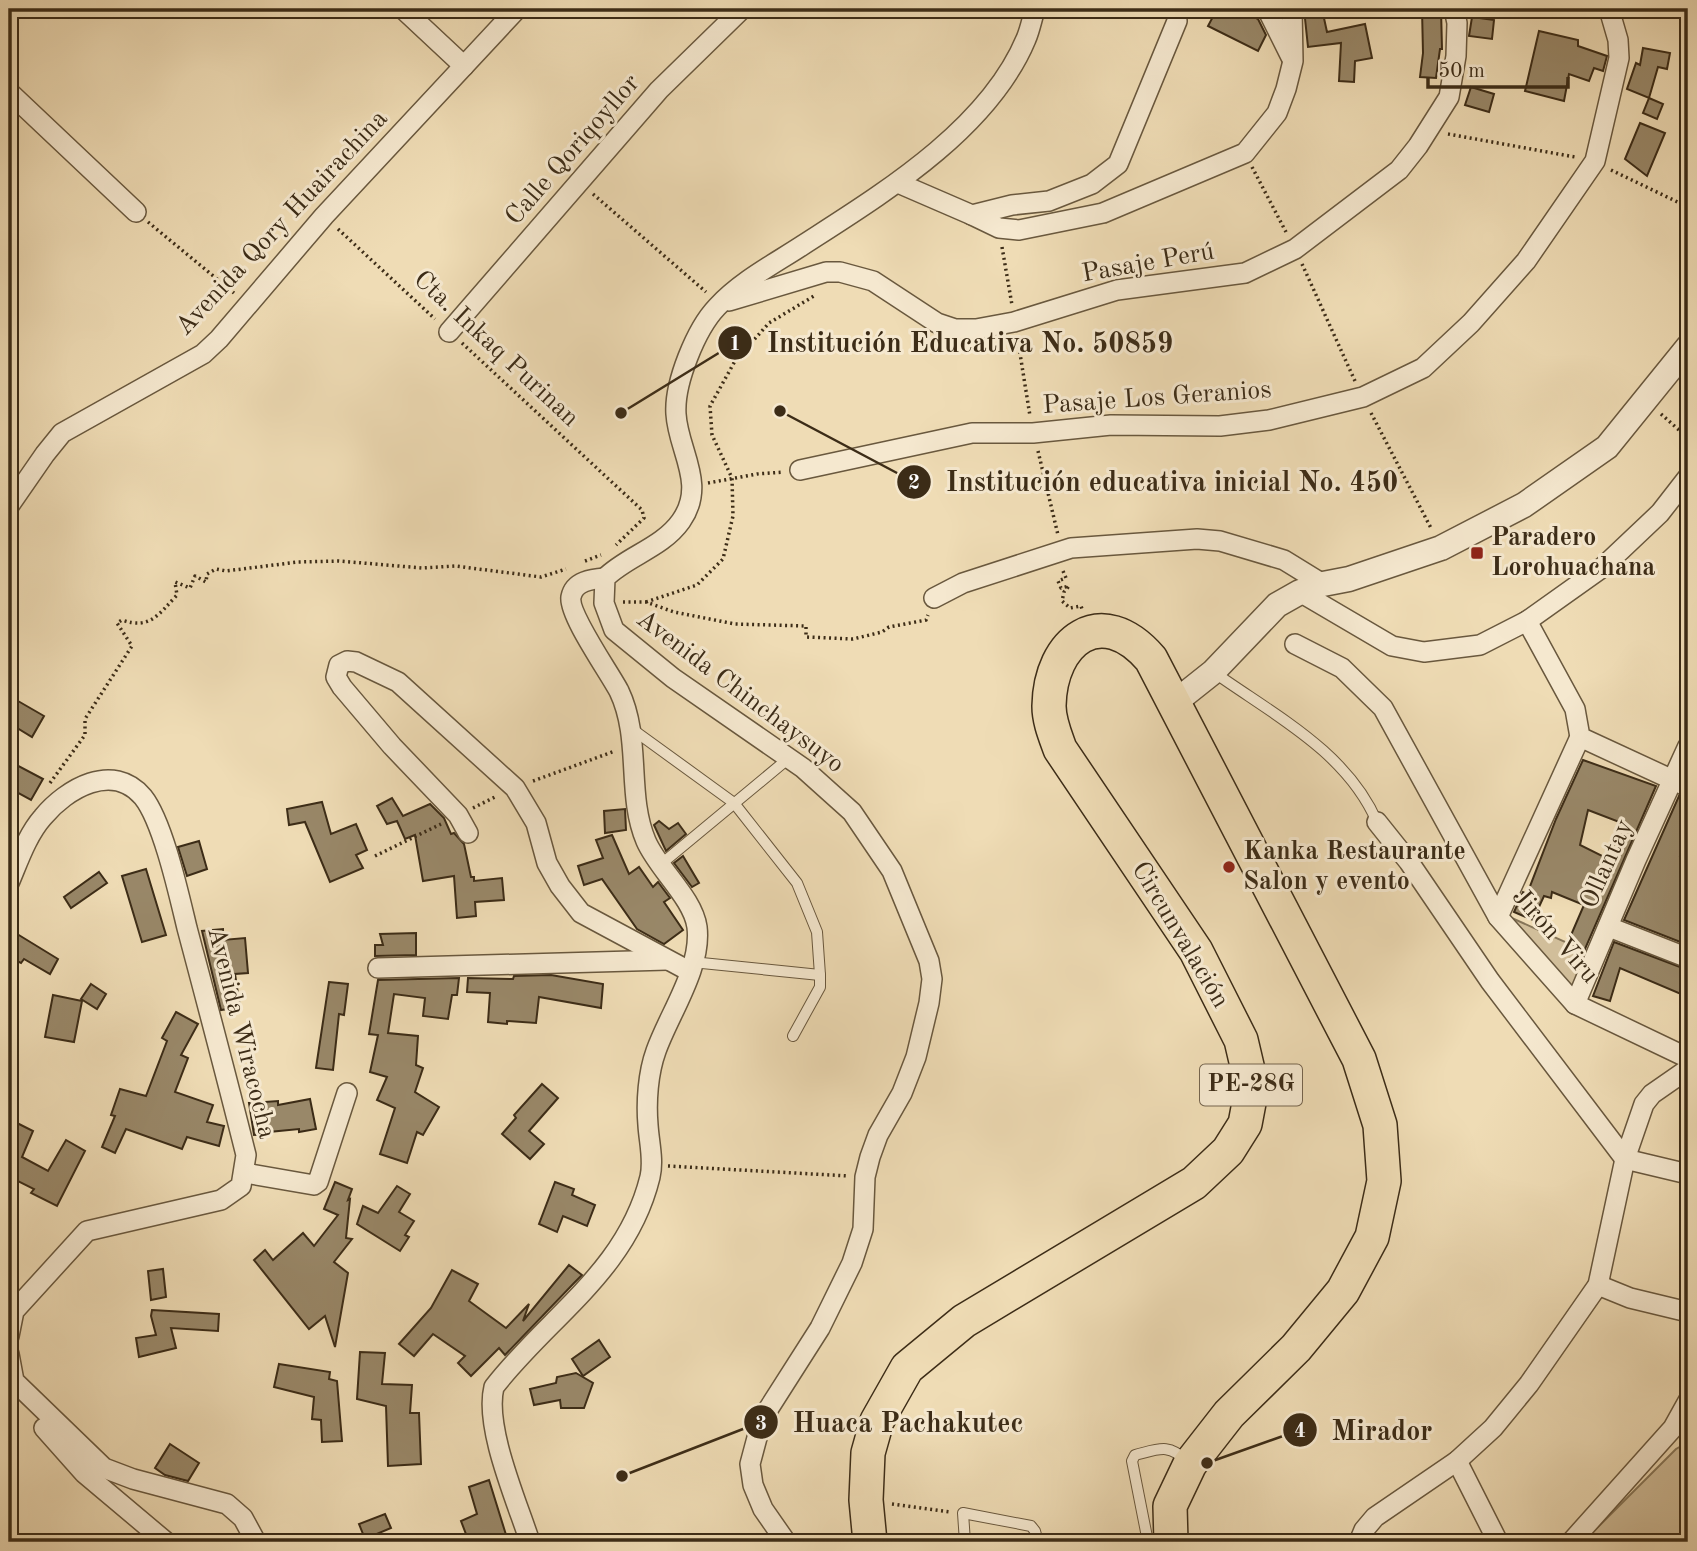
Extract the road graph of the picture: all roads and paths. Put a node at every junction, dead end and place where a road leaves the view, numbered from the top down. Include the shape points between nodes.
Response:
1 (403, 9) edge
2 (517, 9) edge
3 (742, 9) edge
4 (1035, 9) edge
5 (1267, 9) edge
6 (1293, 9) edge
7 (1454, 9) edge
8 (1609, 9) edge
9 (1177, 20) dead end
10 (1293, 61) junction
11 (464, 66) junction
12 (9, 92) edge
13 (1429, 130) junction
14 (1245, 153) junction
15 (1595, 161) junction
16 (580, 182) junction
17 (898, 183) junction
18 (1688, 207) edge
19 (136, 212) joint
20 (972, 215) junction
21 (324, 216) junction
22 (999, 228) junction
23 (1295, 249) junction
24 (846, 274) junction
25 (719, 304) junction
26 (250, 305) junction
27 (1014, 322) junction
28 (449, 332) junction
29 (1688, 347) edge
30 (1363, 397) junction
31 (1644, 399) junction
32 (1033, 433) junction
33 (1688, 438) edge
34 (800, 470) joint
35 (1688, 477) edge
36 (732, 478) junction
37 (691, 486) junction
38 (9, 506) edge
39 (1441, 548) junction
40 (1066, 550) junction
41 (591, 576) junction
42 (1311, 588) junction
43 (934, 598) joint
44 (646, 602) junction
45 (604, 603) junction
46 (1084, 615) dead end
47 (1527, 621) junction
48 (1295, 645) dead end
49 (1213, 672) junction
50 (1174, 702) junction
51 (630, 727) junction
52 (1580, 737) junction
53 (1688, 746) edge
54 (789, 758) junction
55 (1681, 784) edge
56 (734, 803) junction
57 (41, 818) junction
58 (1377, 822) joint
59 (468, 833) dead end
60 (15, 849) edge
61 (659, 865) junction
62 (9, 883) edge
63 (1498, 917) junction
64 (1609, 926) junction
65 (1688, 958) edge
66 (667, 960) junction
67 (690, 967) junction
68 (378, 968) dead end
69 (820, 975) junction
70 (1575, 1004) junction
71 (793, 1036) dead end
72 (1688, 1058) edge
73 (1688, 1069) edge
74 (347, 1093) dead end
75 (1625, 1159) junction
76 (653, 1165) junction
77 (245, 1173) junction
78 (1688, 1174) edge
79 (865, 1177) junction
80 (1598, 1285) junction
81 (1688, 1312) edge
82 (9, 1336) edge
83 (9, 1354) edge
84 (14, 1381) junction
85 (1688, 1401) edge
86 (1681, 1430) edge
87 (1457, 1461) junction
88 (1190, 1464) junction
89 (866, 1500) junction
90 (963, 1513) junction
91 (166, 1542) edge
92 (256, 1542) edge
93 (530, 1542) edge
94 (786, 1542) edge
95 (870, 1542) edge
96 (965, 1542) edge
97 (1038, 1542) edge
98 (1148, 1542) edge
99 (1171, 1542) edge
100 (1359, 1542) edge
101 (1498, 1542) edge
102 (1571, 1542) edge

1 - 11 street
2 - 11 street, Avenida Qory Huairachina
3 - 16 street, Calle Qoriqoyllor via 659,90
4 - 17 street via 1026,39 1006,76 970,119
5 - 10 street
6 - 10 street
7 - 13 street, Pasaje Perú via 1458,23 1449,97
8 - 15 street, Pasaje Los Geranios via 1619,58
9 - 20 street via 1118,164 1092,184 1049,201
10 - 14 street via 1277,113
11 - 21 street, Avenida Qory Huairachina
12 - 19 street
13 - 15 path
13 - 23 street, Pasaje Perú via 1399,170
14 - 22 street via 1103,213 1019,230
14 - 23 path
15 - 18 path
15 - 30 street, Pasaje Los Geranios via 1526,261 1471,323 1423,368
16 - 25 path
16 - 28 street, Calle Qoriqoyllor
17 - 20 street
17 - 25 street
19 - 26 path
20 - 22 street
21 - 26 street, Avenida Qory Huairachina
21 - 28 path, Cta. Inkaq Purinan
22 - 27 path
23 - 27 street, Pasaje Perú via 1245,273 1117,290
23 - 30 path
24 - 25 street, Pasaje Perú via 826,272
24 - 27 street, Pasaje Perú via 873,281 927,318 955,329
24 - 36 path via 769,323 735,361 710,406 712,435
25 - 37 street via 699,334 679,393 676,414 692,473
26 - 38 street, Avenida Qory Huairachina via 203,354 62,433
27 - 32 path
28 - 41 path, Cta. Inkaq Purinan via 642,510 640,524 607,552 581,562
29 - 31 street
30 - 32 street, Pasaje Los Geranios via 1269,420 1220,426 1111,425
30 - 39 path
31 - 33 path
31 - 39 street via 1607,447 1524,505
32 - 34 street, Pasaje Los Geranios via 972,433
32 - 40 path
34 - 36 path
35 - 47 street via 1660,513 1602,567
36 - 37 path
36 - 44 path via 733,516 723,559 697,585
37 - 41 street via 688,509 664,538 613,570
39 - 42 street
40 - 42 street via 1220,541 1284,560
40 - 43 street via 963,583
40 - 46 path via 1069,568 1063,571 1066,578 1058,581 1060,588 1069,585 1062,597 1070,608 1081,606
41 - 45 street, Avenida Chinchaysuyo
41 - 51 street via 575,588 570,602 620,692
41 - 57 path via 569,568 541,577 456,566 339,561 216,569 207,574 206,582 195,576 190,588 176,582 177,595 152,621 117,623 132,646 85,719 85,735 39,799
42 - 47 street via 1392,646 1424,652 1480,645
42 - 49 street via 1277,606
43 - 44 path via 926,620 853,639 806,637 806,626 735,624
44 - 45 path
45 - 54 street, Avenida Chinchaysuyo via 614,630 673,678
47 - 52 street via 1575,709
48 - 63 street, Jirón Viru via 1342,668 1383,708
49 - 50 street
49 - 58 lane via 1293,725 1334,761 1368,801
50 - 88 highway, PE-28G via 1360,1059 1380,1125 1384,1181 1372,1237 1343,1291
50 - 89 highway, Circunvalación / PE-28G via 1144,651 1121,634 1100,631 1088,633 1065,650 1051,686 1049,709 1060,749 1196,951 1241,1040 1252,1087 1245,1124 1228,1151 1194,1184 964,1321 907,1368 877,1421 868,1454
51 - 56 lane
51 - 61 street via 641,826
52 - 55 street
52 - 63 street
53 - 55 street, Ollantay
54 - 56 lane
54 - 79 street, Avenida Chinchaysuyo via 852,812 892,871 929,961 929,1003 916,1057 878,1135
55 - 64 street, Ollantay via 1636,860
56 - 61 lane
56 - 69 lane via 797,883 817,932
57 - 60 street, Avenida Wiracocha
57 - 77 street, Avenida Wiracocha via 76,789 104,780 130,787 152,811 173,873 246,1155
58 - 75 street
59 - 66 street via 458,815 349,696 336,677 339,665 356,662 398,682 452,729 515,788 536,823 547,863 581,913
60 - 62 street, Avenida Wiracocha
61 - 67 street via 692,909 697,927
63 - 70 street, Jirón Viru
64 - 65 street
64 - 70 street, Ollantay
66 - 67 street
66 - 68 street
67 - 69 lane
67 - 76 street via 655,1053 649,1085 647,1121
69 - 71 lane via 820,987
70 - 72 street, Jirón Viru
73 - 75 street via 1644,1104
74 - 77 street via 318,1182
75 - 78 street
75 - 80 street
76 - 79 path
76 - 93 street via 627,1236 586,1291 495,1387 491,1399 494,1429
77 - 82 street, Avenida Wiracocha via 241,1186 220,1200 87,1231 14,1311
79 - 94 street, Avenida Chinchaysuyo via 863,1229 852,1263 820,1328 762,1419 750,1464 752,1485 763,1509
80 - 81 street
80 - 87 street via 1530,1384
83 - 84 street
84 - 91 street via 28,1409 84,1473
84 - 92 street via 104,1468 227,1504 243,1518
85 - 86 street
86 - 102 street
87 - 100 street via 1375,1517
87 - 101 street
88 - 98 lane via 1178,1452 1164,1448 1135,1455 1131,1468
88 - 99 highway, PE-28G via 1170,1506
89 - 90 path
89 - 95 highway, Circunvalación / PE-28G
90 - 96 lane
90 - 97 lane via 1031,1526

